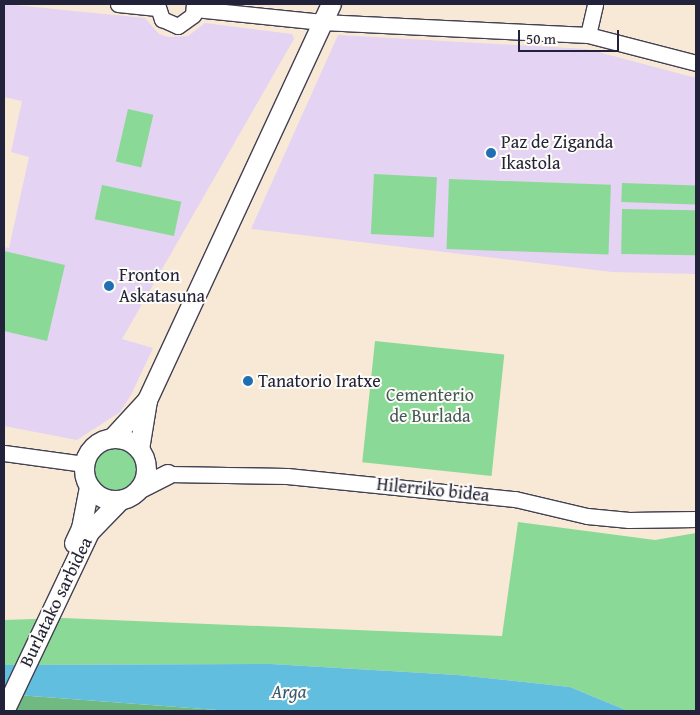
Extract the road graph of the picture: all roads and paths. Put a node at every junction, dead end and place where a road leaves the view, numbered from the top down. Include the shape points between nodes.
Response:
1 (118, 4) edge
2 (331, 4) edge
3 (595, 4) edge
4 (157, 6) edge
5 (194, 6) edge
6 (322, 22) junction
7 (588, 36) junction
8 (696, 63) edge
9 (147, 400) junction
10 (112, 438) junction
11 (4, 453) edge
12 (142, 454) junction
13 (84, 464) junction
14 (168, 474) junction
15 (89, 487) junction
16 (140, 488) junction
17 (120, 500) junction
18 (696, 519) edge
19 (52, 600) junction
20 (4, 691) edge
21 (4, 711) edge

1 - 4 street
2 - 6 main road
3 - 7 street
4 - 5 street via 162,19 178,26 190,20
5 - 6 street
6 - 7 street
6 - 9 main road
7 - 8 street
9 - 10 main road
9 - 12 main road
10 - 12 main road via 130,442
10 - 13 main road via 94,446
11 - 13 street
12 - 14 main road
12 - 16 main road via 145,476
13 - 15 main road
14 - 16 main road, Hilerriko bidea
14 - 18 street, Hilerriko bidea via 287,476 515,499 587,516 629,520
15 - 17 main road via 106,499
15 - 19 main road, Burlatako sarbidea via 81,528
16 - 17 main road
17 - 19 main road, Burlatako sarbidea via 89,532
19 - 20 main road, Burlatako sarbidea
19 - 21 main road, Burlatako sarbidea

